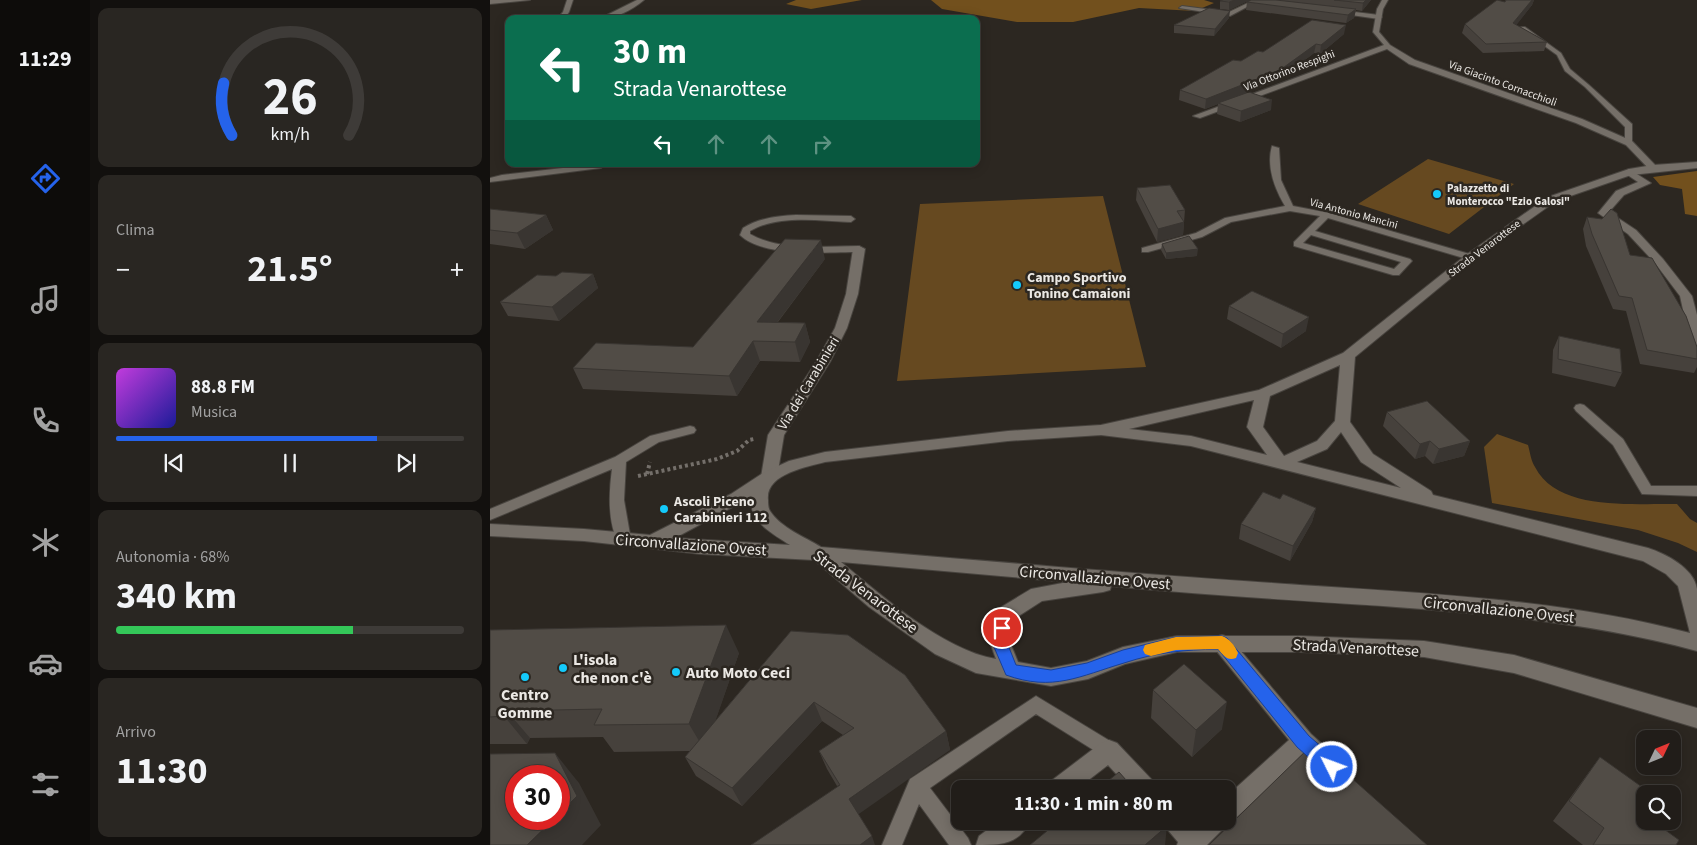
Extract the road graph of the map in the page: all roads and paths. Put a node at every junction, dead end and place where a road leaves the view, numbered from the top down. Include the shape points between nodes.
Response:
1 (527, 0) edge
2 (570, 0) edge
3 (641, 0) edge
4 (1384, 0) edge
5 (490, 2) edge
6 (1258, 2) edge
7 (1235, 6) edge
8 (1182, 8) dead end
9 (1242, 8) junction
10 (1331, 11) edge
11 (563, 15) edge
12 (612, 15) edge
13 (1379, 17) junction
14 (1523, 28) edge
15 (1388, 46) junction
16 (1197, 116) dead end
17 (1629, 143) junction
18 (1275, 148) dead end
19 (1697, 165) edge
20 (592, 167) edge
21 (1653, 168) junction
22 (1629, 172) junction
23 (490, 180) edge
24 (1290, 208) junction
25 (1326, 215) junction
26 (851, 219) dead end
27 (1309, 232) junction
28 (859, 249) joint
29 (1145, 250) dead end
30 (1470, 258) junction
31 (1697, 342) edge
32 (1348, 356) junction
33 (1263, 394) junction
34 (1580, 408) dead end
35 (1342, 422) junction
36 (690, 430) dead end
37 (1101, 430) junction
38 (776, 435) junction
39 (620, 460) junction
40 (1281, 463) junction
41 (769, 477) junction
42 (616, 482) junction
43 (1697, 491) edge
44 (1434, 501) junction
45 (490, 515) edge
46 (490, 530) edge
47 (624, 540) junction
48 (652, 542) junction
49 (818, 553) junction
50 (1131, 581) junction
51 (1697, 628) edge
52 (1222, 643) junction
53 (1697, 643) edge
54 (1011, 670) junction
55 (1697, 718) edge
56 (1303, 741) junction
57 (1109, 750) junction
58 (1339, 774) edge
59 (1071, 780) edge
60 (1137, 780) edge
61 (917, 786) junction
62 (1236, 803) edge
63 (1007, 830) edge
64 (1182, 830) edge
65 (1205, 830) edge
66 (1191, 843) edge
67 (892, 845) edge
68 (961, 845) edge
69 (988, 845) edge

1 - 5 main road
2 - 11 main road
3 - 12 main road
4 - 13 main road, Via Giacinto Cornacchioli
6 - 9 lane
7 - 9 lane
8 - 9 lane via 1230,14
10 - 13 lane
13 - 15 main road, Via Giacinto Cornacchioli via 1376,32
14 - 17 lane via 1559,54 1568,70 1628,126
15 - 16 main road, Via Ottorino Respighi
15 - 17 main road, Via Giacinto Cornacchioli via 1412,62
17 - 21 main road, Via Giacinto Cornacchioli
18 - 24 lane via 1274,171 1279,189
19 - 21 main road, Strada Venarottese
20 - 23 lane
21 - 22 main road, Strada Venarottese
22 - 30 main road, Strada Venarottese via 1552,199
22 - 31 main road via 1646,183 1620,193 1603,213 1632,232 1686,296
24 - 25 lane, Via Antonio Mancini
24 - 29 lane, Via Antonio Mancini via 1228,220 1199,236
25 - 27 lane
25 - 30 lane, Via Antonio Mancini
26 - 28 lane, Via dei Carabinieri via 801,218 762,222 751,226 745,235 773,247
27 - 27 lane via 1297,244 1396,273 1407,261
28 - 38 main road, Via dei Carabinieri via 852,294 841,328
30 - 32 main road, Strada Venarottese
32 - 33 main road, Strada Venarottese
32 - 35 main road
33 - 37 main road, Strada Venarottese
33 - 40 main road via 1256,427
34 - 43 lane via 1618,442 1647,490
35 - 40 main road via 1322,445
35 - 44 main road, Strada Venarottese via 1367,458
36 - 39 lane via 655,439
37 - 40 main road, Strada Venarottese via 1191,442
37 - 41 main road, Strada Venarottese via 1008,436 825,457 795,465
38 - 41 main road, Via dei Carabinieri
38 - 42 path via 750,440 737,451 718,459
39 - 42 lane
39 - 45 lane
40 - 44 main road, Strada Venarottese
41 - 48 main road, Strada Venarottese
41 - 49 main road, Strada Venarottese via 760,493 761,512 780,530
42 - 47 lane via 617,517
44 - 51 main road, Strada Venarottese via 1648,555 1682,576 1690,590
46 - 47 main road, Circonvallazione Ovest
47 - 48 main road, Circonvallazione Ovest
48 - 49 main road, Circonvallazione Ovest
49 - 50 main road, Circonvallazione Ovest
49 - 54 main road, Strada Venarottese via 876,602 942,648 976,664
50 - 53 main road, Circonvallazione Ovest via 1460,604 1572,616
50 - 54 main road via 1038,594 1005,615 999,640
52 - 54 main road, Strada Venarottese via 1176,644 1123,656 1088,670 1051,677
52 - 55 main road, Strada Venarottese via 1424,650 1478,658 1514,664
52 - 56 main road
56 - 58 main road
56 - 62 main road
57 - 59 main road
57 - 60 main road
57 - 61 lane via 1036,704
61 - 67 lane
61 - 68 lane
63 - 69 main road
64 - 66 main road
65 - 66 main road

